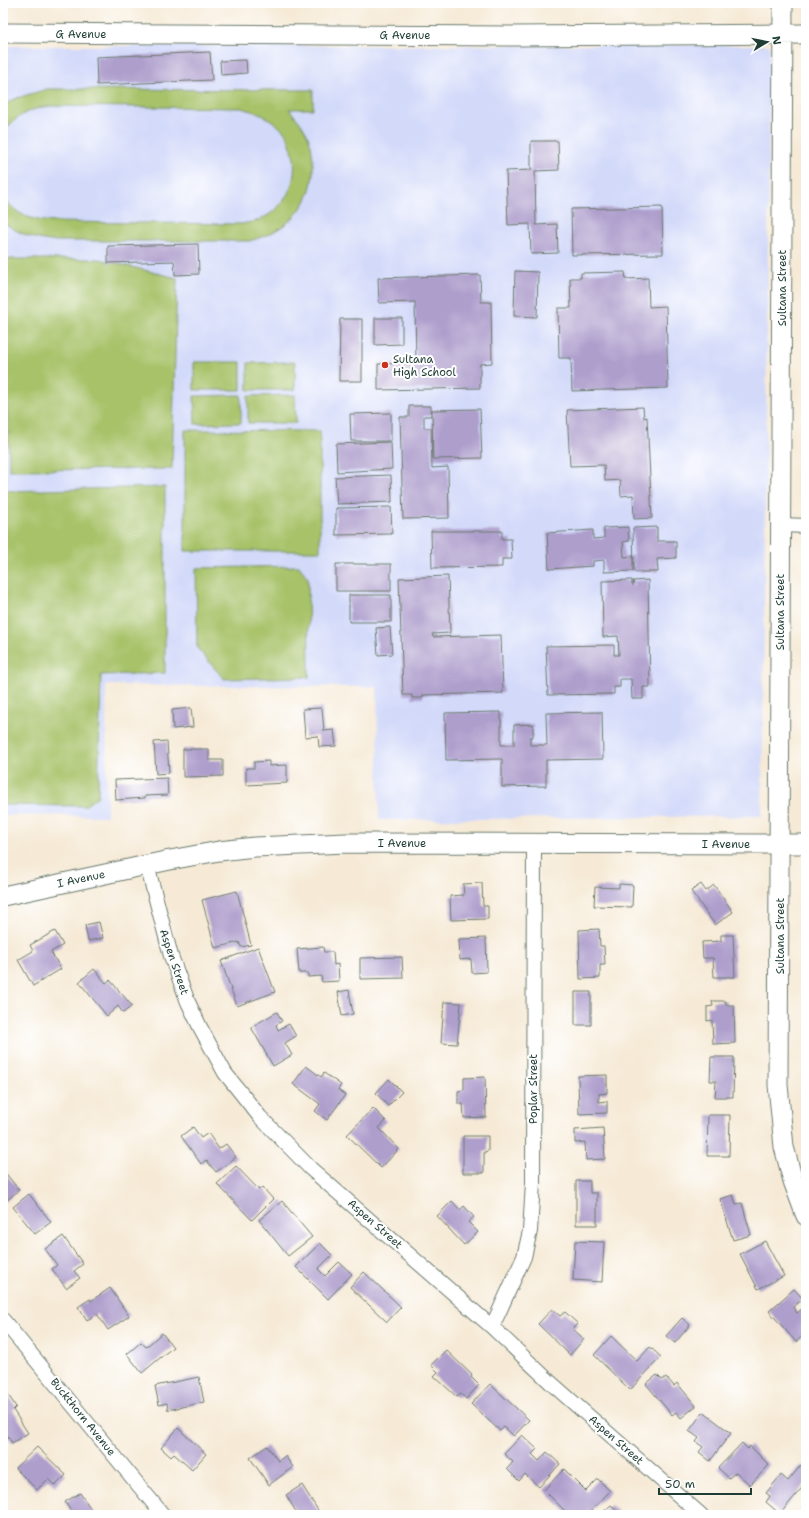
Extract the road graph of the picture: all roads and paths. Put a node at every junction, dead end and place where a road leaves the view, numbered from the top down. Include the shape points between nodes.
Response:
1 (783, 3) edge
2 (3, 33) edge
3 (783, 34) junction
4 (806, 34) edge
5 (781, 525) junction
6 (806, 526) edge
7 (534, 844) junction
8 (780, 844) junction
9 (806, 844) edge
10 (147, 865) junction
11 (3, 896) edge
12 (806, 1216) edge
13 (3, 1320) edge
14 (492, 1327) junction
15 (163, 1515) edge
16 (701, 1515) edge

1 - 3 street, Sultana Street
2 - 3 street, G Avenue via 484,36
3 - 4 street, G Avenue
3 - 5 street, Sultana Street
5 - 6 street
5 - 8 street, Sultana Street
7 - 8 street, I Avenue
7 - 10 street, I Avenue via 346,842 263,846 219,851
7 - 14 street, Poplar Street via 533,1183 530,1232 524,1257
8 - 9 street, I Avenue
8 - 12 street, Sultana Street via 778,1085 784,1147
10 - 11 street, I Avenue
10 - 14 street, Aspen Street via 170,956 200,1027 225,1073 260,1117 311,1168
13 - 15 street, Buckthorn Avenue
14 - 16 street, Aspen Street via 550,1382

